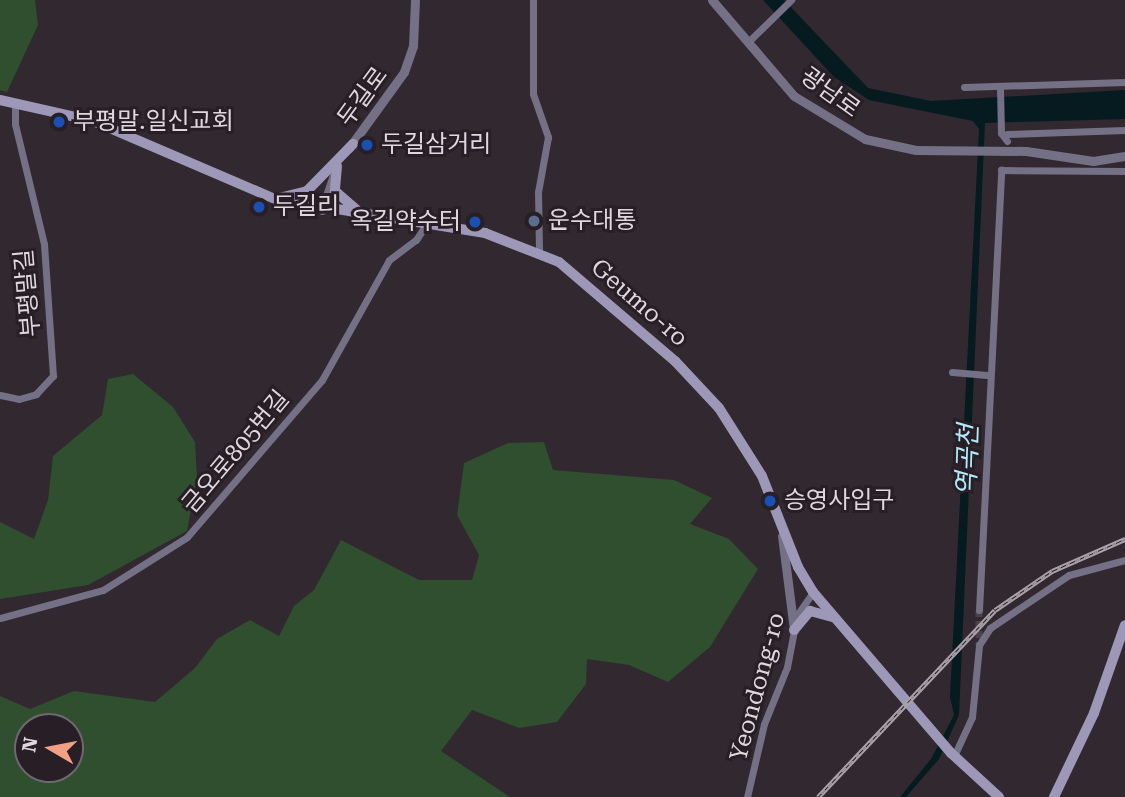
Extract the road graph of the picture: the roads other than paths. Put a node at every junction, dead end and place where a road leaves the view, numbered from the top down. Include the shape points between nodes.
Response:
1 (415, 0) edge
2 (533, 0) edge
3 (712, 0) edge
4 (791, 0) edge
5 (749, 41) junction
6 (1125, 82) edge
7 (964, 87) dead end
8 (1000, 88) junction
9 (0, 100) edge
10 (15, 104) junction
11 (1125, 130) edge
12 (353, 144) junction
13 (1125, 156) edge
14 (1007, 161) dead end
15 (337, 166) junction
16 (1007, 170) junction
17 (1125, 171) edge
18 (275, 199) junction
19 (322, 210) junction
20 (365, 215) junction
21 (427, 223) junction
22 (539, 251) junction
23 (952, 372) dead end
24 (990, 375) junction
25 (0, 395) edge
26 (780, 521) junction
27 (1125, 560) edge
28 (813, 592) junction
29 (979, 610) tunnel mouth
30 (0, 618) edge
31 (835, 618) junction
32 (1125, 625) edge
33 (793, 630) junction
34 (953, 754) junction
35 (747, 797) edge
36 (999, 797) edge
37 (1054, 797) edge

1 - 12 street, 두길로 via 404,72
2 - 22 street via 533,94 548,137 538,192
3 - 5 street, 광남로
4 - 5 street
5 - 13 street, 광남로 via 794,96 844,130 894,147 996,150 1093,161
6 - 8 street
7 - 8 street
8 - 11 street via 1005,136
9 - 10 main road, Geumo-ro
10 - 18 main road, Geumo-ro via 93,121
10 - 25 street, 부평말길 via 15,124 44,244 53,376 36,394 19,399
12 - 15 street, 두길로
12 - 18 main road via 307,191
14 - 16 street
15 - 19 street, 두길로
15 - 20 main road via 338,197
16 - 17 street
16 - 24 street via 1001,170
18 - 19 main road, Geumo-ro
19 - 20 main road, Geumo-ro
20 - 21 main road, Geumo-ro
21 - 22 main road, Geumo-ro via 485,233
21 - 30 street, 금오로805번길 via 416,240 388,260 323,380 187,537 103,590
22 - 26 main road, Geumo-ro via 599,293 702,388 749,450
23 - 24 street
24 - 29 street
26 - 28 main road, Geumo-ro
26 - 33 street
27 - 34 street via 1069,575 990,628 979,645 972,717
28 - 31 main road, Geumo-ro
28 - 33 street, Yeondong-ro via 800,606
31 - 33 main road via 810,611
31 - 34 main road, Geumo-ro
32 - 37 main road via 1094,713
33 - 35 street, Yeondong-ro
34 - 36 main road

